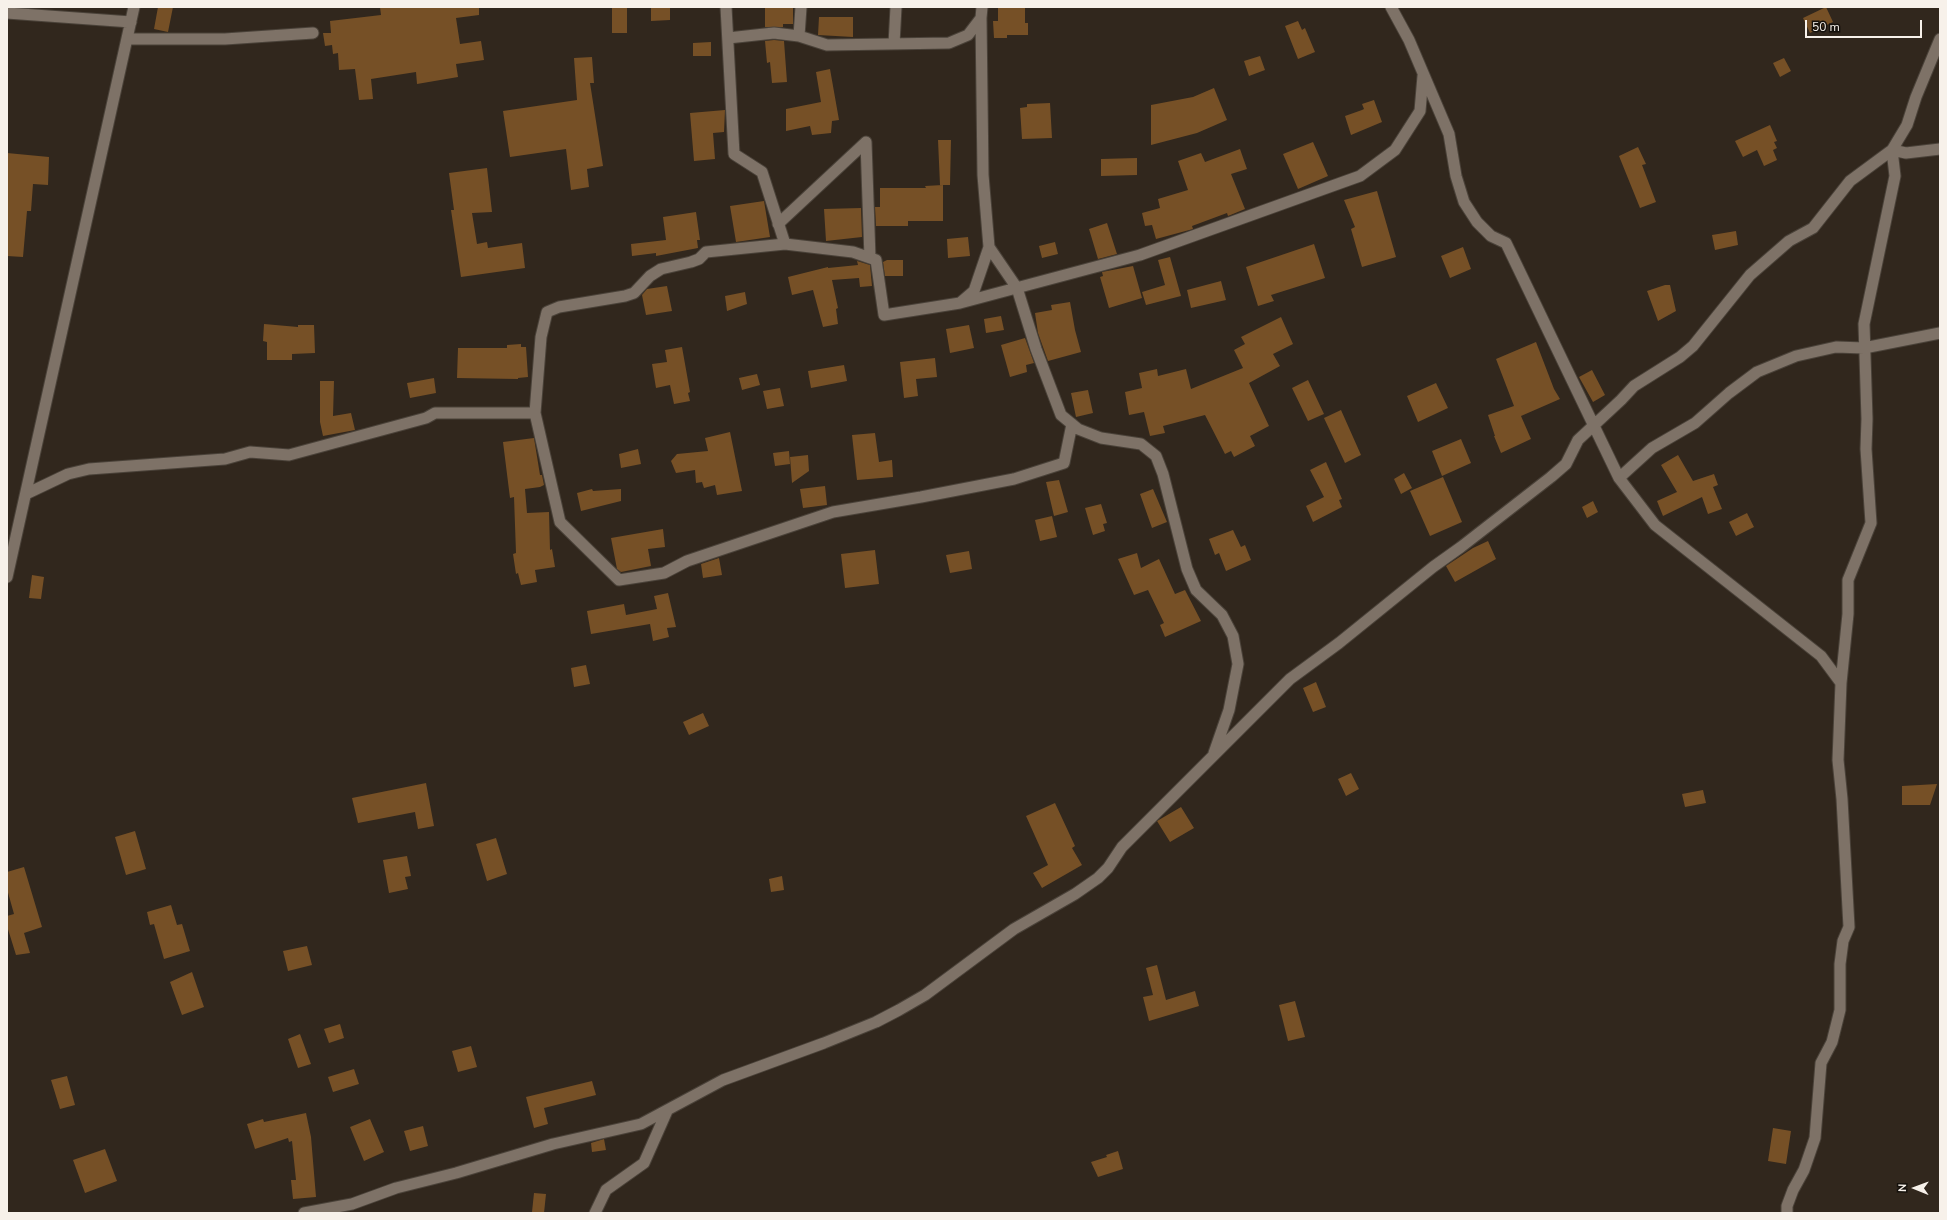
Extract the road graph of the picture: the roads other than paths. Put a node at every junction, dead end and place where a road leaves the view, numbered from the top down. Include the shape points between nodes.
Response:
1 (134, 7) edge
2 (726, 7) edge
3 (801, 7) edge
4 (896, 7) edge
5 (982, 7) edge
6 (1391, 7) edge
7 (7, 13) edge
8 (981, 18) junction
9 (131, 22) junction
10 (313, 33) dead end
11 (799, 36) junction
12 (128, 38) junction
13 (728, 38) junction
14 (1940, 39) edge
15 (894, 44) junction
16 (1424, 73) junction
17 (1940, 149) edge
18 (1892, 150) junction
19 (778, 224) junction
20 (785, 244) junction
21 (989, 247) junction
22 (870, 258) junction
23 (1017, 288) junction
24 (960, 303) junction
25 (1940, 333) edge
26 (1864, 348) junction
27 (535, 413) junction
28 (1072, 424) junction
29 (1594, 425) junction
30 (1619, 478) junction
31 (26, 494) junction
32 (7, 577) edge
33 (1841, 683) junction
34 (1213, 756) junction
35 (667, 1110) junction
36 (304, 1213) edge
37 (596, 1213) edge
38 (1787, 1213) edge

1 - 9 street
2 - 13 street
3 - 11 street
4 - 15 street
5 - 8 street
6 - 16 street
7 - 9 street
8 - 15 street via 968,35 949,43
8 - 21 street via 984,175
9 - 12 street
10 - 12 street via 225,40
11 - 13 street via 774,34
11 - 15 street via 827,45
12 - 31 street
13 - 19 street via 734,154 762,172
14 - 18 street via 1907,125
16 - 23 street via 1420,111 1394,150 1360,176 1140,255
16 - 29 street via 1449,134 1456,176 1464,202 1477,222 1491,236 1506,243
17 - 18 street via 1906,153
18 - 26 street via 1895,176 1864,324
18 - 29 street via 1850,181 1813,228 1789,241 1750,275 1693,346 1634,386
19 - 20 street
19 - 22 street via 866,142
20 - 22 street via 853,252
20 - 27 street via 706,252 699,259 661,269 650,276 634,293 559,307 547,312 541,337
21 - 23 street
21 - 24 street via 974,291
22 - 24 street via 876,260 884,315
23 - 24 street
23 - 28 street via 1036,349 1062,415
25 - 26 street
26 - 30 street via 1836,347 1796,356 1757,372 1695,423 1652,448
26 - 33 street via 1866,449 1871,523 1848,580 1848,614
27 - 28 street via 560,522 619,580 664,573 687,561 833,512 1014,479 1064,463
27 - 31 street via 435,413 426,418 289,455 250,452 226,459 89,469 68,474
28 - 34 street via 1101,438 1141,444 1156,456 1187,569 1196,590 1222,615 1233,636 1238,664 1229,710
29 - 30 street
29 - 34 street via 1578,440 1566,464 1552,477 1290,679
30 - 33 street via 1655,525 1821,656
31 - 32 street
33 - 38 street via 1838,760 1849,926 1843,942 1840,964 1840,1010 1832,1042 1821,1063 1815,1138 1804,1170 1787,1206
34 - 35 street via 1122,847 1098,878 1014,929 925,995 876,1022 723,1080
35 - 36 street via 641,1124 553,1144 396,1188 352,1204
35 - 37 street via 644,1164 606,1190

